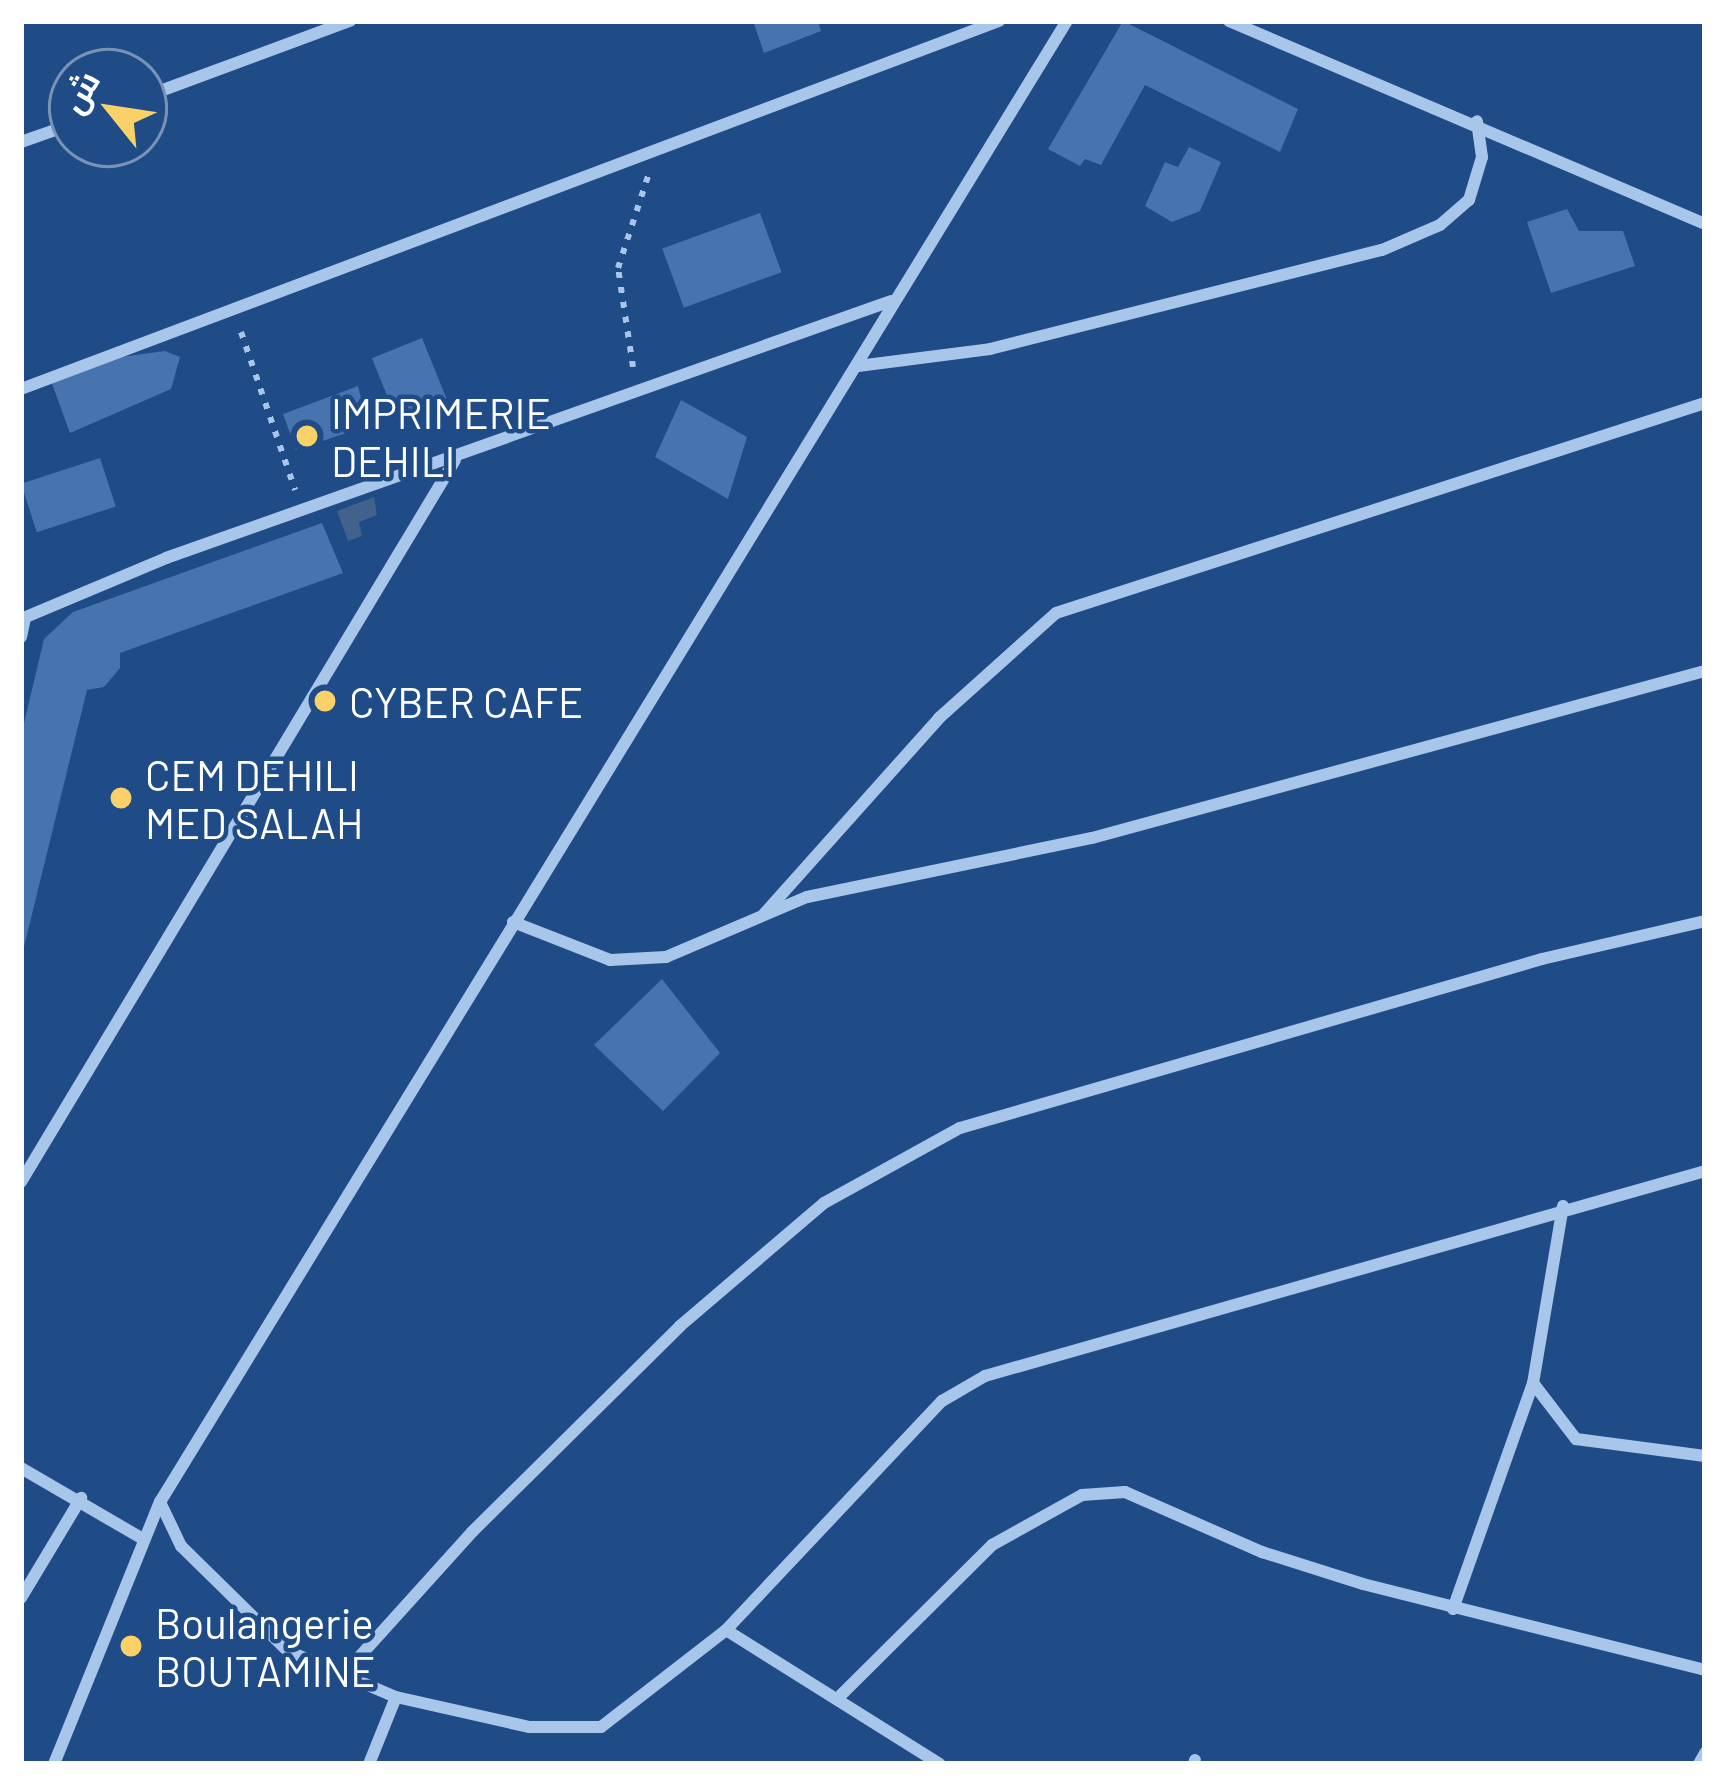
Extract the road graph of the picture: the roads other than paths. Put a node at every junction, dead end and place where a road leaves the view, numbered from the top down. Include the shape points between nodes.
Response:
1 (350, 21) edge
2 (999, 21) edge
3 (1067, 21) edge
4 (1260, 21) edge
5 (1235, 24) edge
6 (168, 88) edge
7 (1477, 122) junction
8 (1705, 224) edge
9 (891, 301) junction
10 (858, 366) junction
11 (21, 389) edge
12 (1705, 403) edge
13 (455, 460) junction
14 (23, 618) edge
15 (21, 637) edge
16 (1705, 671) edge
17 (763, 916) junction
18 (1705, 921) edge
19 (513, 922) junction
20 (1705, 1171) edge
21 (21, 1182) edge
22 (1563, 1206) junction
23 (1533, 1383) junction
24 (1705, 1456) edge
25 (21, 1468) edge
26 (81, 1498) junction
27 (160, 1502) junction
28 (143, 1539) junction
29 (21, 1598) edge
30 (1453, 1609) junction
31 (726, 1630) junction
32 (1705, 1670) edge
33 (342, 1676) junction
34 (841, 1695) junction
35 (396, 1696) junction
36 (1705, 1753) edge
37 (54, 1764) edge
38 (370, 1764) edge
39 (940, 1764) edge
40 (1699, 1764) edge

1 - 6 street
2 - 11 street
3 - 9 street
4 - 5 street
5 - 7 street
7 - 8 street
7 - 10 street via 1482,157 1469,200 1440,225 1382,250 990,349
9 - 10 street
9 - 13 street
10 - 19 street
12 - 17 street via 1056,613 940,718
13 - 14 street via 166,559
13 - 21 street
14 - 15 street
16 - 17 street via 1091,838 807,897
17 - 19 street via 666,956 610,960
18 - 33 street via 1542,958 960,1128 824,1203 664,1342 472,1532
19 - 27 street
20 - 22 street
22 - 23 street
22 - 31 street via 985,1376 942,1401
23 - 24 street via 1576,1439
23 - 30 street
25 - 26 street
26 - 28 street
26 - 29 street
27 - 28 street
27 - 33 street via 181,1546 288,1651
28 - 37 street
30 - 32 street
30 - 34 street via 1262,1552 1125,1492 1082,1495 992,1545
31 - 34 street
31 - 35 street via 601,1727 529,1727
33 - 35 street
34 - 39 street
35 - 38 street
36 - 40 street

